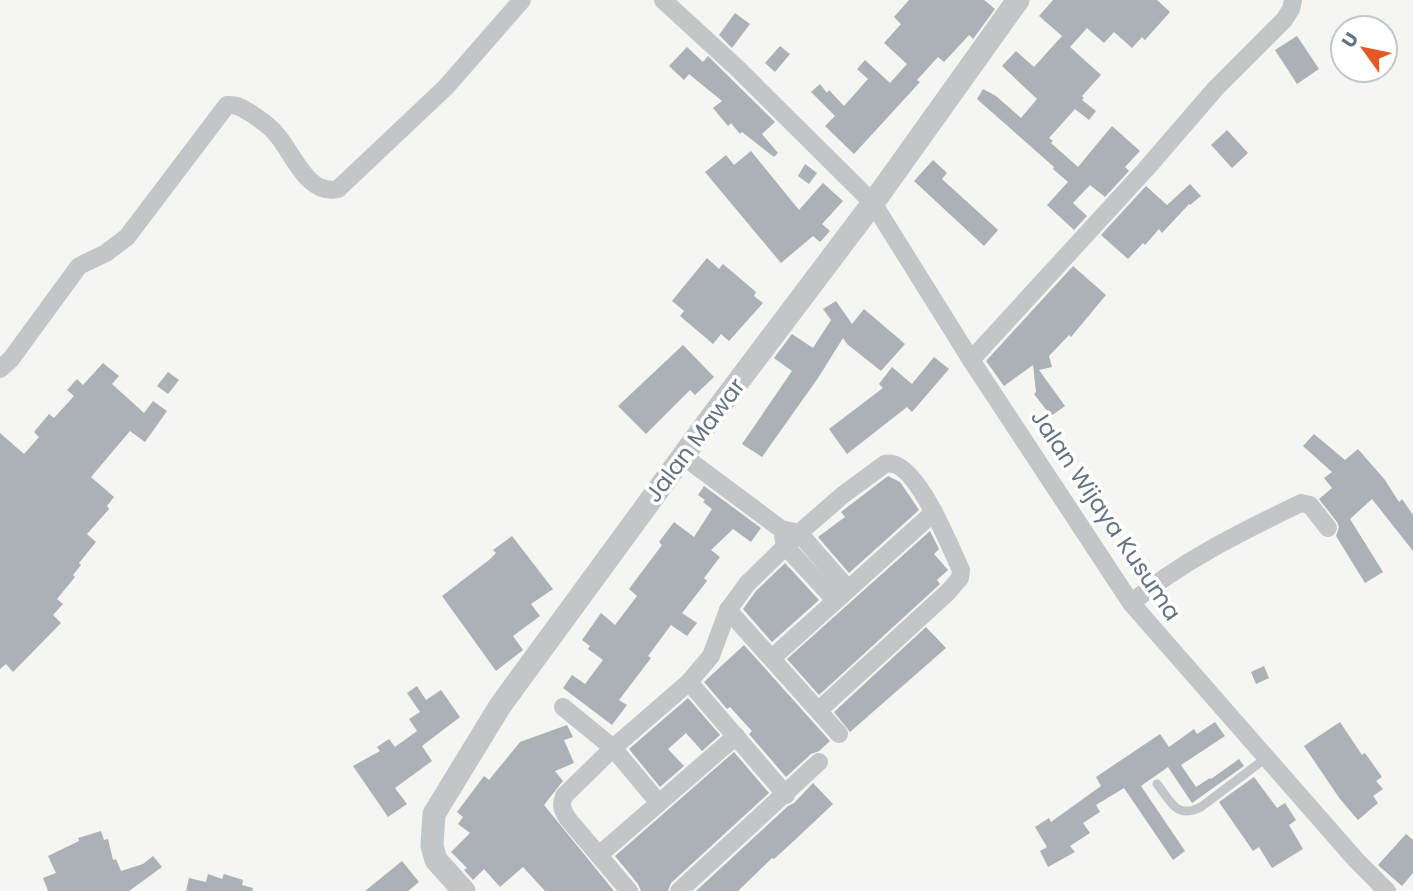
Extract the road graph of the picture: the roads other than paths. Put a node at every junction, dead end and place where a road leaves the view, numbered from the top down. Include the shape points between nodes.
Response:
1 (522, 0) edge
2 (663, 0) edge
3 (1018, 0) edge
4 (1293, 0) edge
5 (873, 203) junction
6 (971, 359) junction
7 (0, 369) edge
8 (683, 456) junction
9 (934, 512) junction
10 (1328, 528) dead end
11 (799, 533) junction
12 (783, 538) junction
13 (841, 594) junction
14 (1131, 603) junction
15 (728, 610) junction
16 (772, 658) junction
17 (689, 682) junction
18 (563, 707) dead end
19 (819, 710) junction
20 (839, 734) dead end
21 (736, 736) junction
22 (612, 748) junction
23 (1266, 758) junction
24 (819, 762) dead end
25 (1157, 784) dead end
26 (786, 794) junction
27 (659, 803) junction
28 (599, 855) junction
29 (1382, 889) edge
30 (464, 891) edge
31 (629, 891) edge
32 (679, 891) edge

1 - 7 street via 446,87 338,189 322,188 307,176 269,126 238,106 227,105 127,237 79,266
2 - 5 street, Jalan Wijaya Kusuma
3 - 5 street, Jalan Mawar
4 - 6 street via 1284,20 1216,88
5 - 6 street, Jalan Wijaya Kusuma
5 - 8 street, Jalan Mawar
6 - 14 street, Jalan Wijaya Kusuma
8 - 12 street
8 - 30 street, Jalan Mawar via 500,706 434,814 436,860
9 - 11 street via 909,474 891,462
9 - 13 street
9 - 19 street via 961,570 960,578
10 - 14 street via 1310,505 1301,503 1187,562
11 - 12 street
11 - 13 street
12 - 13 street
12 - 15 street
13 - 16 street
14 - 23 street, Jalan Wijaya Kusuma
15 - 16 street
15 - 17 street via 711,656
16 - 19 street
17 - 21 street
17 - 22 street
18 - 22 street
19 - 20 street
21 - 26 street
21 - 27 street
22 - 27 street
22 - 28 street via 561,803 568,819
23 - 25 lane via 1189,813 1176,808
23 - 29 street, Jalan Wijaya Kusuma
24 - 26 street
26 - 32 street
27 - 28 street
28 - 31 street

